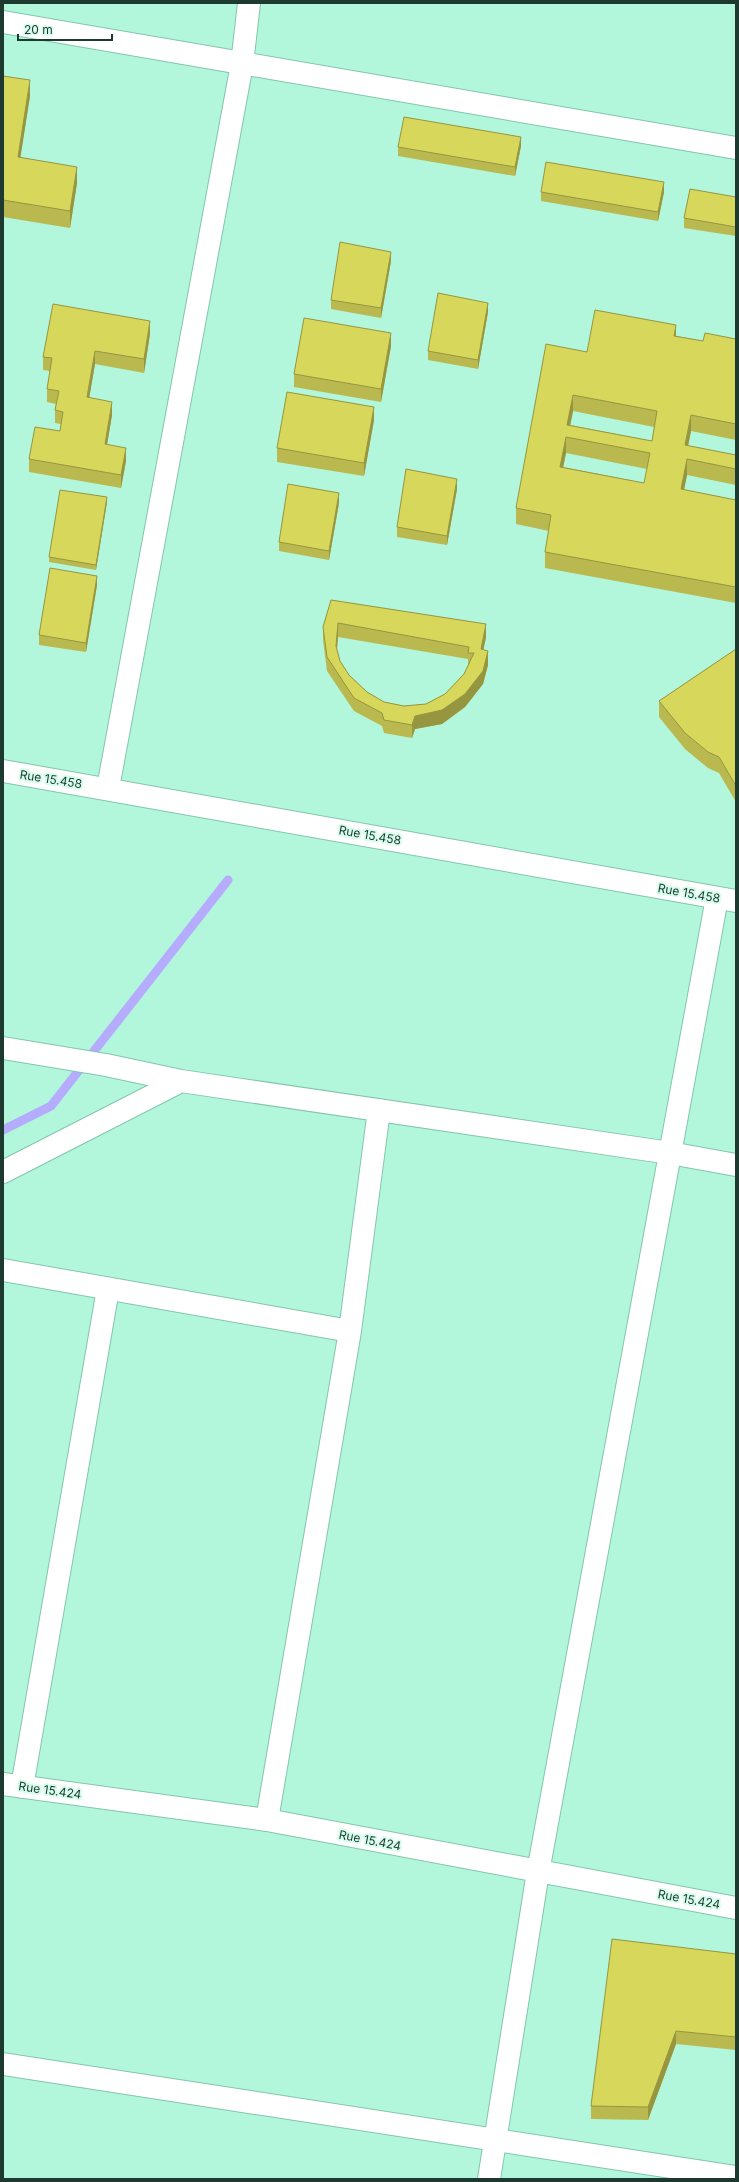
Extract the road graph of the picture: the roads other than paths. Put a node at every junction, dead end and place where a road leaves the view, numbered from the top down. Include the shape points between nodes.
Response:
1 (249, 3) edge
2 (3, 22) edge
3 (242, 64) junction
4 (736, 148) edge
5 (3, 771) edge
6 (108, 788) junction
7 (727, 900) edge
8 (3, 1048) edge
9 (181, 1082) junction
10 (379, 1110) junction
11 (670, 1152) junction
12 (736, 1165) edge
13 (3, 1172) edge
14 (3, 1270) edge
15 (108, 1289) junction
16 (350, 1331) junction
17 (13, 1785) edge
18 (268, 1820) junction
19 (538, 1872) junction
20 (736, 1908) edge
21 (3, 2064) edge
22 (495, 2140) junction
23 (736, 2177) edge
24 (489, 2179) edge

1 - 3 street
2 - 3 street
3 - 4 street
3 - 6 street
5 - 6 street, Rue 15.458
6 - 7 street, Rue 15.458
7 - 11 street
8 - 9 street via 106,1065
9 - 10 street
9 - 13 street
10 - 11 street
10 - 16 street
11 - 12 street
11 - 19 street
14 - 15 street
15 - 16 street
15 - 17 street
16 - 18 street
17 - 18 street, Rue 15.424
18 - 19 street, Rue 15.424
19 - 20 street, Rue 15.424
19 - 22 street
21 - 22 street
22 - 23 street
22 - 24 street

